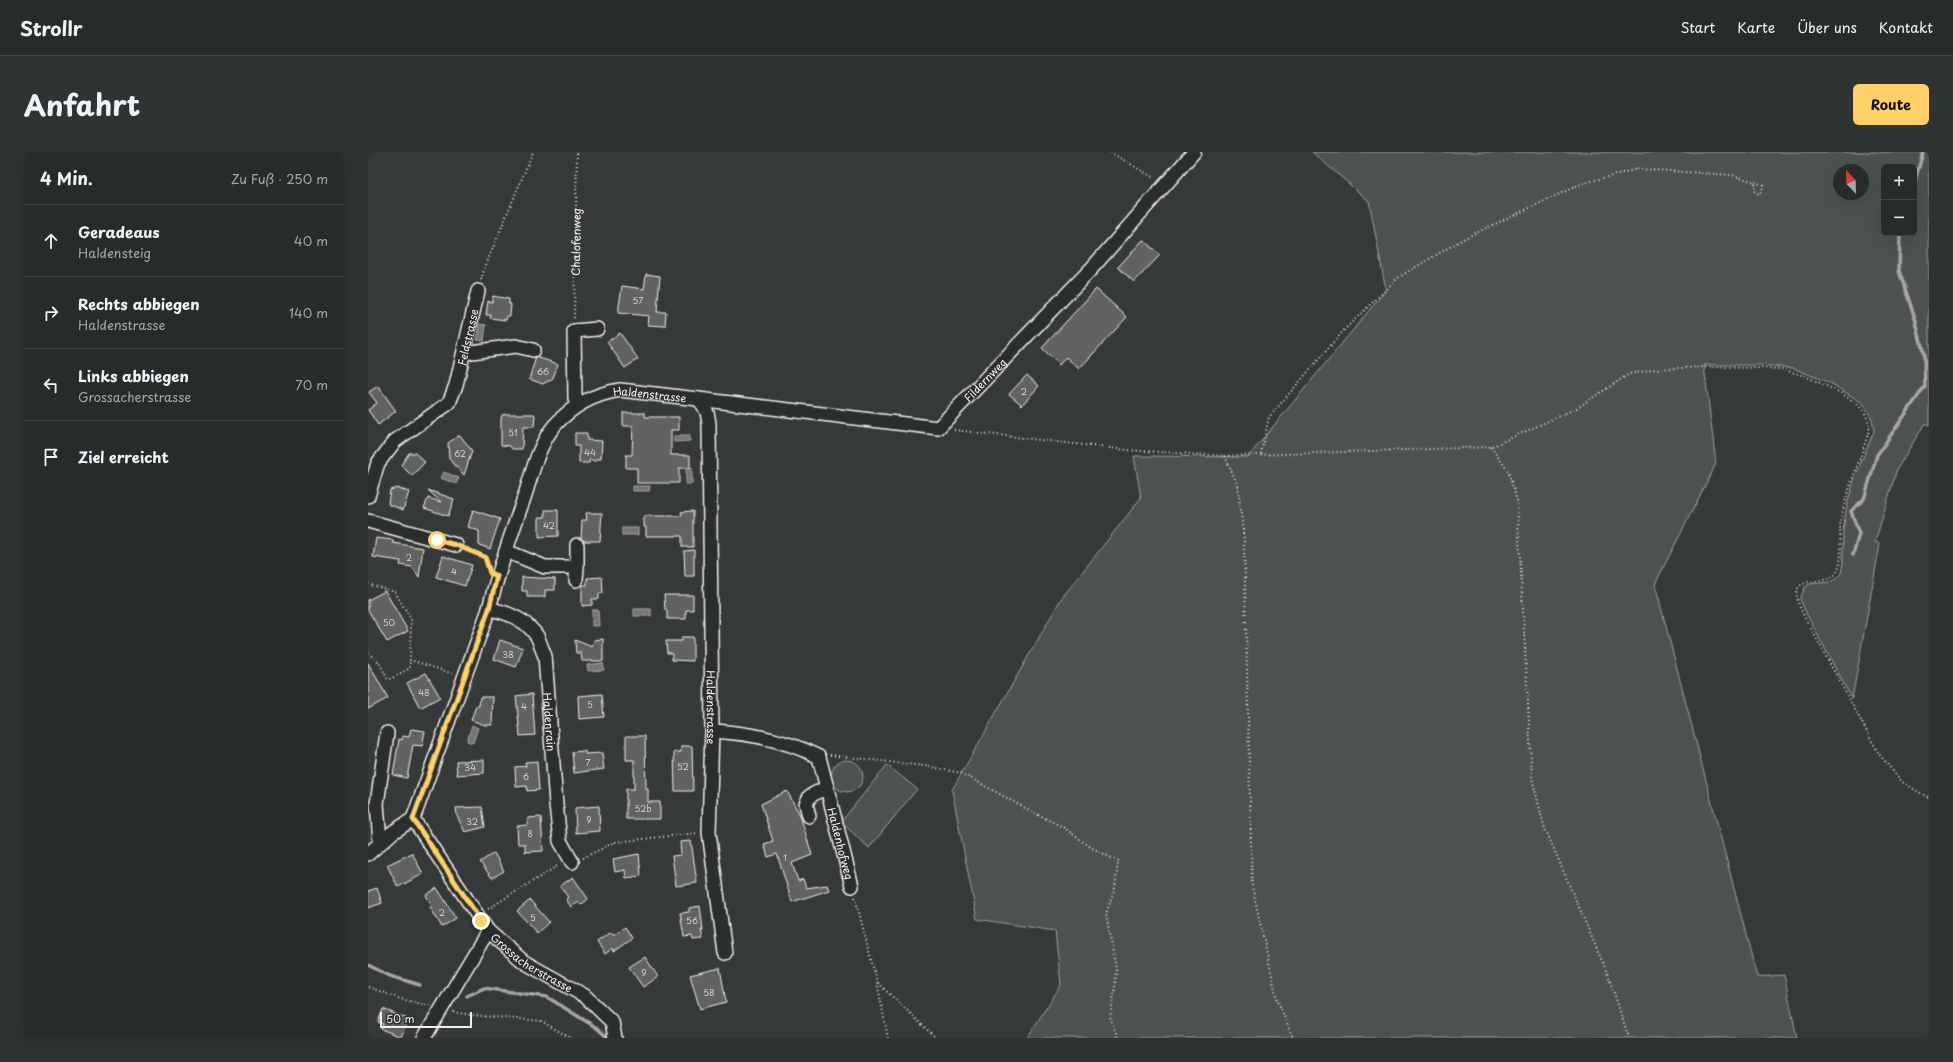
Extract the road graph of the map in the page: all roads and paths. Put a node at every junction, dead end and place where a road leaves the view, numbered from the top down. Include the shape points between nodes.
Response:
1 (533, 152) edge
2 (577, 152) edge
3 (1110, 152) edge
4 (1194, 152) edge
5 (1147, 174) dead end
6 (1755, 182) junction
7 (478, 291) joint
8 (597, 329) dead end
9 (574, 331) junction
10 (533, 350) dead end
11 (464, 353) junction
12 (698, 398) junction
13 (577, 405) junction
14 (938, 428) junction
15 (1491, 447) junction
16 (1261, 454) junction
17 (1225, 456) junction
18 (370, 481) edge
19 (368, 496) edge
20 (368, 521) edge
21 (456, 545) joint
22 (577, 545) dead end
23 (506, 551) junction
24 (497, 576) junction
25 (368, 584) edge
26 (489, 609) junction
27 (368, 653) edge
28 (410, 660) junction
29 (464, 677) junction
30 (712, 731) junction
31 (388, 733) dead end
32 (819, 757) junction
33 (827, 787) junction
34 (1929, 798) edge
35 (809, 816) dead end
36 (413, 819) junction
37 (709, 832) junction
38 (380, 842) junction
39 (368, 854) edge
40 (572, 862) junction
41 (852, 886) joint
42 (477, 916) junction
43 (488, 931) junction
44 (725, 953) dead end
45 (878, 982) junction
46 (368, 987) edge
47 (441, 1009) junction
48 (424, 1038) edge
49 (571, 1038) edge
50 (615, 1038) edge
51 (888, 1038) edge
52 (936, 1038) edge
53 (1118, 1038) edge
54 (1293, 1038) edge
55 (1629, 1038) edge

1 - 7 path via 485,266
2 - 9 path, Chalofenweg
3 - 5 path
4 - 14 street, Fildernweg via 1092,268
6 - 6 path via 1754,191 1759,194 1763,185
6 - 16 path via 1732,175 1637,169 1581,184 1465,238 1399,278 1345,329 1269,417
7 - 11 street, Feldstrasse
8 - 9 street
9 - 13 street
10 - 11 street via 516,346
11 - 18 street, Feldstrasse via 449,403 395,441 378,463
12 - 13 street, Haldenstrasse via 620,390 596,395
12 - 14 street
12 - 30 street, Haldenstrasse via 706,410 709,424
13 - 23 street, Haldenstrasse via 554,426 540,449
14 - 17 path via 1119,449
15 - 16 path
15 - 34 path via 1577,408 1629,374 1656,370 1722,367 1781,370 1812,379 1856,403 1864,411 1870,426 1842,514 1839,533 1840,564 1837,572 1829,578 1802,585 1797,590 1796,597 1879,754 1902,782
15 - 55 path via 1508,471 1517,500 1532,778 1544,826 1608,975
16 - 17 path
17 - 54 path via 1238,486 1244,540 1252,886 1277,1000
18 - 19 street, Feldstrasse
20 - 21 street
21 - 24 path via 485,557 490,573
22 - 23 street via 576,573 545,567
23 - 24 street, Haldenstrasse
24 - 26 street, Haldenstrasse
25 - 28 path via 395,592 411,619
26 - 29 street, Haldenstrasse
26 - 40 street, Haldenrain via 503,611 521,620 537,636 545,656 560,841
27 - 28 path via 379,662 388,680 410,668
28 - 29 path
29 - 36 street, Haldenstrasse
30 - 32 street via 741,732 804,749
30 - 37 street, Haldenstrasse
31 - 38 street via 377,804
32 - 33 street, Haldenhofweg
32 - 53 path via 834,754 961,773 1063,826 1092,848 1118,861 1115,888 1106,914 1116,969 1110,1017
33 - 35 street via 810,796 806,804
33 - 41 street, Haldenhofweg
36 - 38 street
36 - 42 street, Grossacherstrasse
37 - 40 path via 615,842
37 - 44 street, Haldenstrasse
38 - 39 street
40 - 42 path via 555,866
41 - 45 path, Haldenhofweg
42 - 43 street, Grossacherstrasse
43 - 47 street
43 - 50 street, Grossacherstrasse via 524,962 585,996 612,1022
45 - 51 path, Haldenhofweg
45 - 52 path
46 - 47 path
47 - 48 street
47 - 49 path via 470,1015 540,1021

